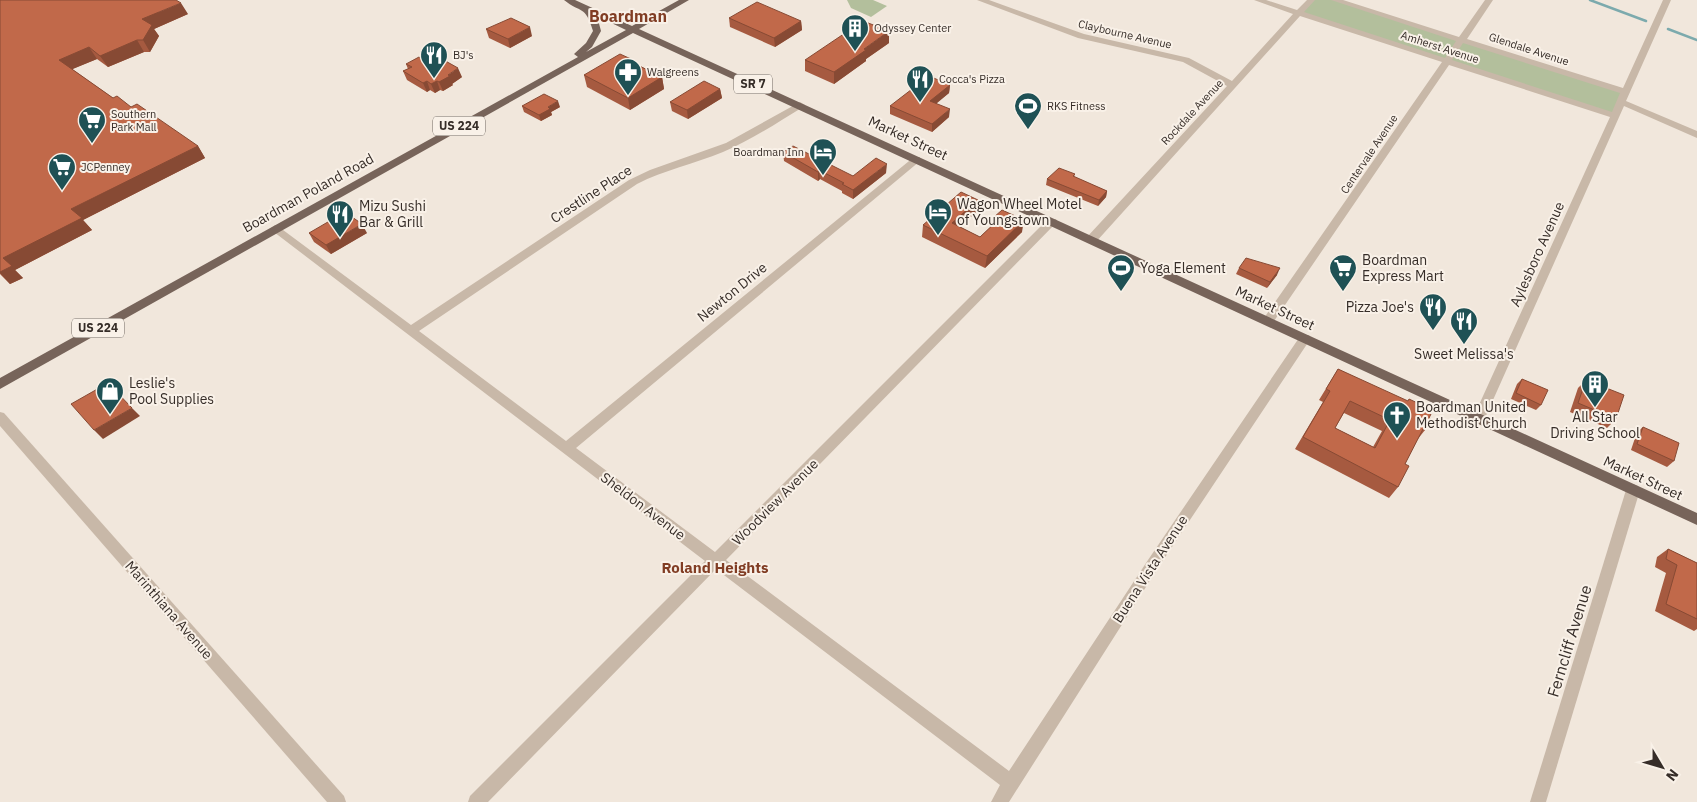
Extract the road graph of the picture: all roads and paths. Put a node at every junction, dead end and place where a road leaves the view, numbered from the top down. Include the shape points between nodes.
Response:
1 (568, 0) edge
2 (685, 0) edge
3 (981, 0) edge
4 (1258, 0) edge
5 (1310, 0) edge
6 (1335, 0) edge
7 (1489, 0) edge
8 (1667, 0) edge
9 (587, 9) junction
10 (1299, 13) junction
11 (632, 30) junction
12 (1462, 40) junction
13 (1447, 61) junction
14 (555, 73) junction
15 (1232, 85) junction
16 (1624, 97) junction
17 (800, 105) junction
18 (1616, 116) junction
19 (1697, 135) edge
20 (917, 160) junction
21 (1052, 221) junction
22 (275, 229) junction
23 (1092, 240) junction
24 (1268, 321) junction
25 (411, 330) junction
26 (1304, 338) junction
27 (0, 384) edge
28 (0, 417) edge
29 (1479, 418) junction
30 (567, 448) junction
31 (1633, 490) junction
32 (1697, 519) edge
33 (716, 560) junction
34 (1011, 783) junction
35 (338, 802) edge
36 (476, 802) edge
37 (999, 802) edge
38 (1538, 802) edge

1 - 9 main road, Market Street / SR 7
2 - 11 main road, US 224
3 - 15 street, Claybourne Avenue via 1080,36 1186,60
4 - 10 street, Amherst Avenue
5 - 10 street, Rockdale Avenue
6 - 12 street, Glendale Avenue
7 - 12 street, Centervale Avenue
8 - 16 street, Aylesboro Avenue
9 - 11 main road, Market Street / SR 7
9 - 14 main road via 596,26 595,36
10 - 13 street, Amherst Avenue
10 - 15 street, Rockdale Avenue
11 - 14 main road, Boardman Poland Road / US 224
11 - 17 main road, Market Street / SR 7
12 - 13 street, Centervale Avenue
12 - 16 street, Glendale Avenue
13 - 18 street, Amherst Avenue
13 - 24 street, Centervale Avenue
14 - 22 main road, Boardman Poland Road / US 224
15 - 23 street, Rockdale Avenue
16 - 18 street, Aylesboro Avenue
16 - 19 street, Glendale Avenue
17 - 20 main road, Market Street / SR 7
17 - 25 street, Crestline Place via 733,144 666,166 633,182
18 - 29 street, Aylesboro Avenue
20 - 21 main road, Market Street / SR 7
20 - 30 street, Newton Drive
21 - 23 main road, Market Street / SR 7
21 - 33 street, Woodview Avenue
22 - 25 street, Sheldon Avenue
22 - 27 main road, Boardman Poland Road / US 224
23 - 24 main road, Market Street / SR 7
24 - 26 main road, Market Street / SR 7
25 - 30 street, Sheldon Avenue
26 - 29 main road, Market Street / SR 7
26 - 34 street, Buena Vista Avenue
28 - 35 street, Marinthiana Avenue
29 - 31 main road, Market Street / SR 7
30 - 33 street, Sheldon Avenue
31 - 32 main road, Market Street / SR 7
31 - 38 street, Ferncliff Avenue
33 - 34 street, Sheldon Avenue
33 - 36 street, Woodview Avenue
34 - 37 street, Buena Vista Avenue

